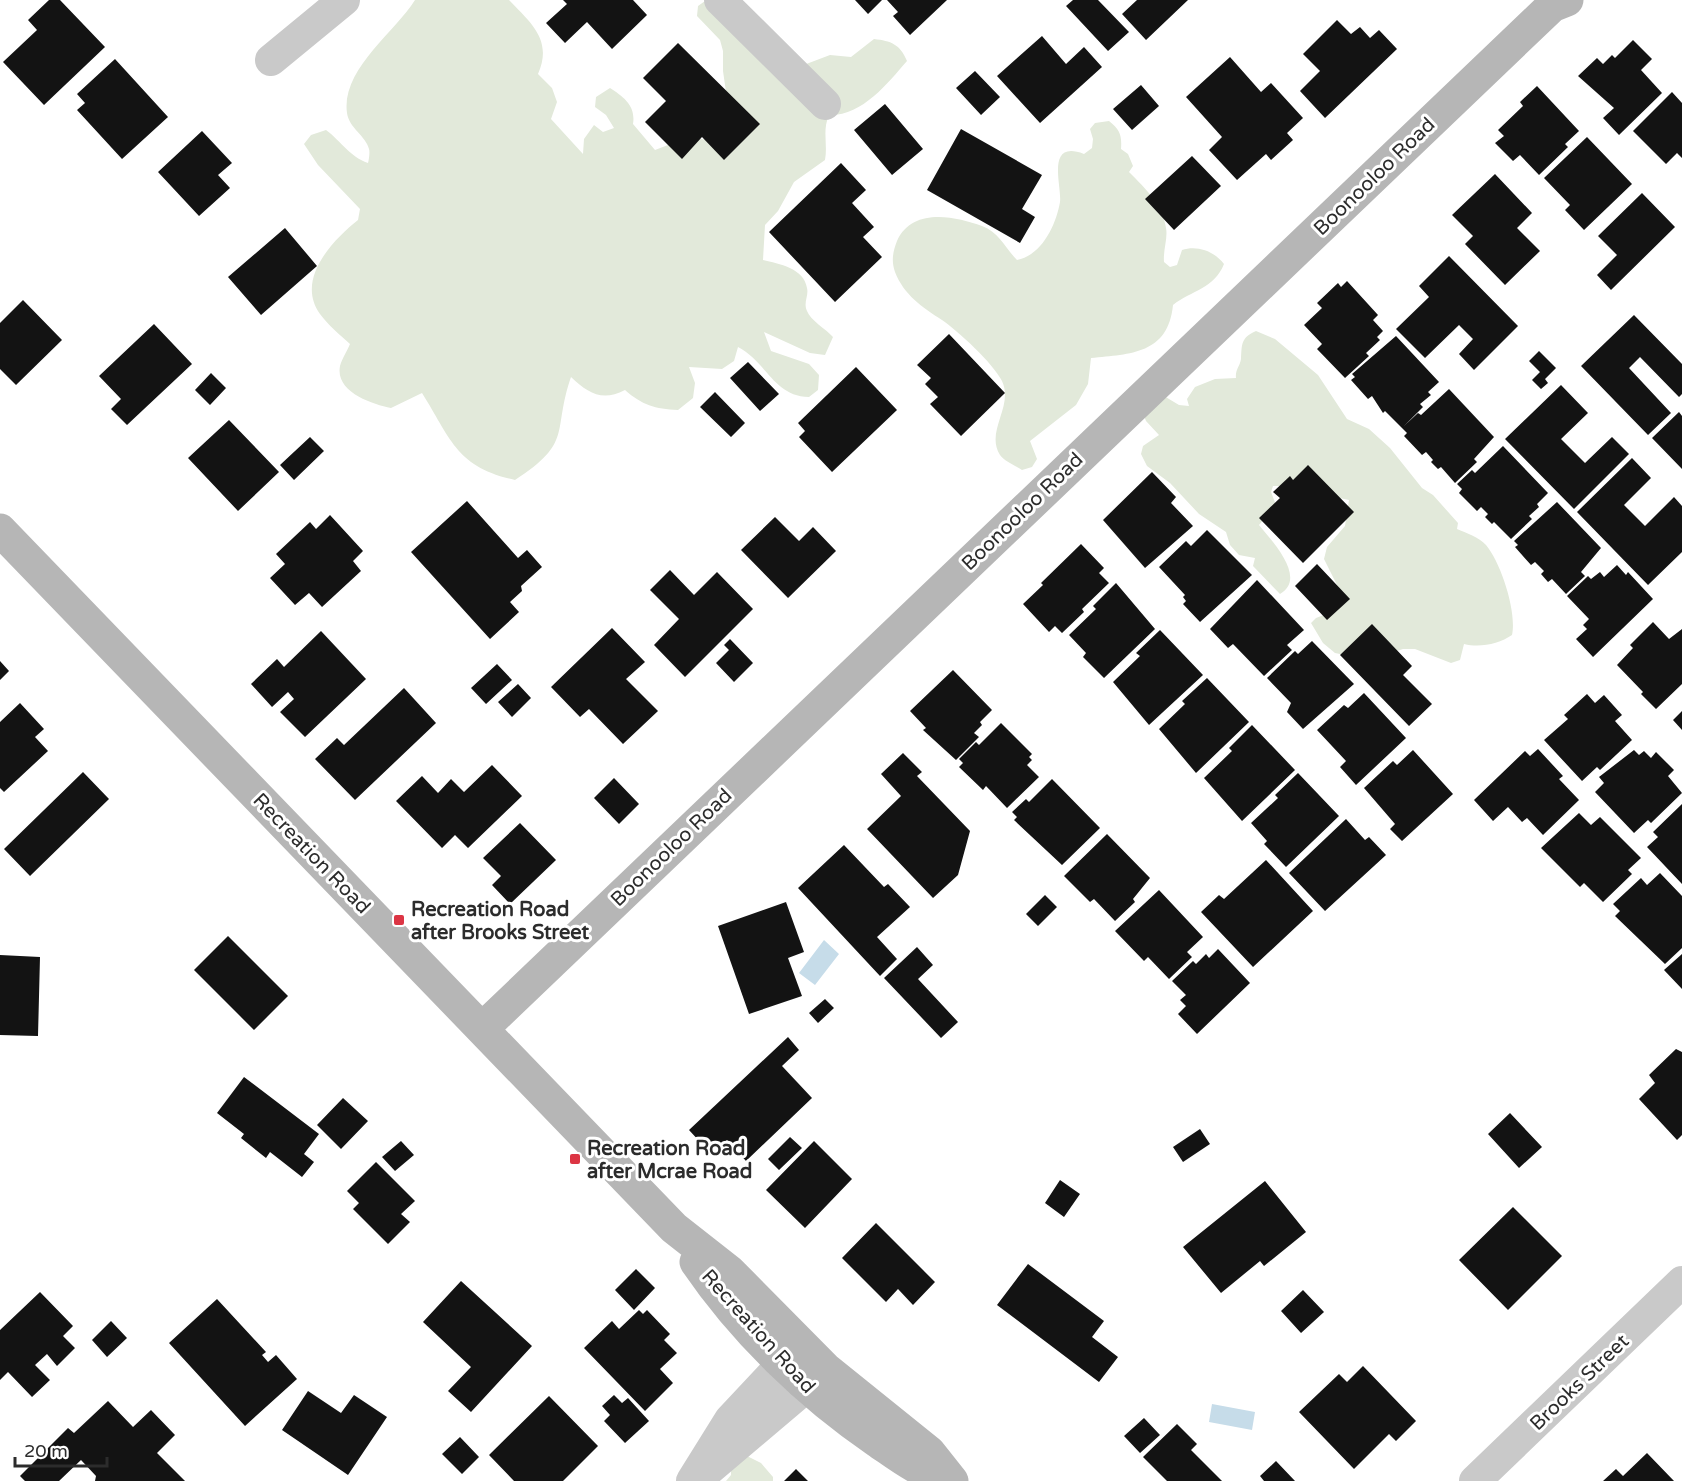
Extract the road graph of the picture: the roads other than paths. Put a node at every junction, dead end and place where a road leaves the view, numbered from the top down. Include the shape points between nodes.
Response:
1 (344, 0) edge
2 (720, 0) edge
3 (1555, 2) edge
4 (271, 60) dead end
5 (825, 104) dead end
6 (0, 530) edge
7 (482, 1029) junction
8 (1682, 1282) edge
9 (792, 1353) junction
10 (817, 1379) junction
11 (693, 1481) edge
12 (947, 1481) edge
13 (952, 1481) edge
14 (1475, 1481) edge

1 - 4 street
2 - 5 street
3 - 7 street, Boonooloo Road
6 - 7 street, Recreation Road
7 - 9 street, Recreation Road via 674,1228 730,1272
8 - 14 street, Brooks Street
9 - 10 street, Recreation Road
9 - 11 street via 730,1420
10 - 11 street
10 - 12 street, Recreation Road via 857,1428 914,1466
10 - 13 street, Recreation Road via 929,1452

